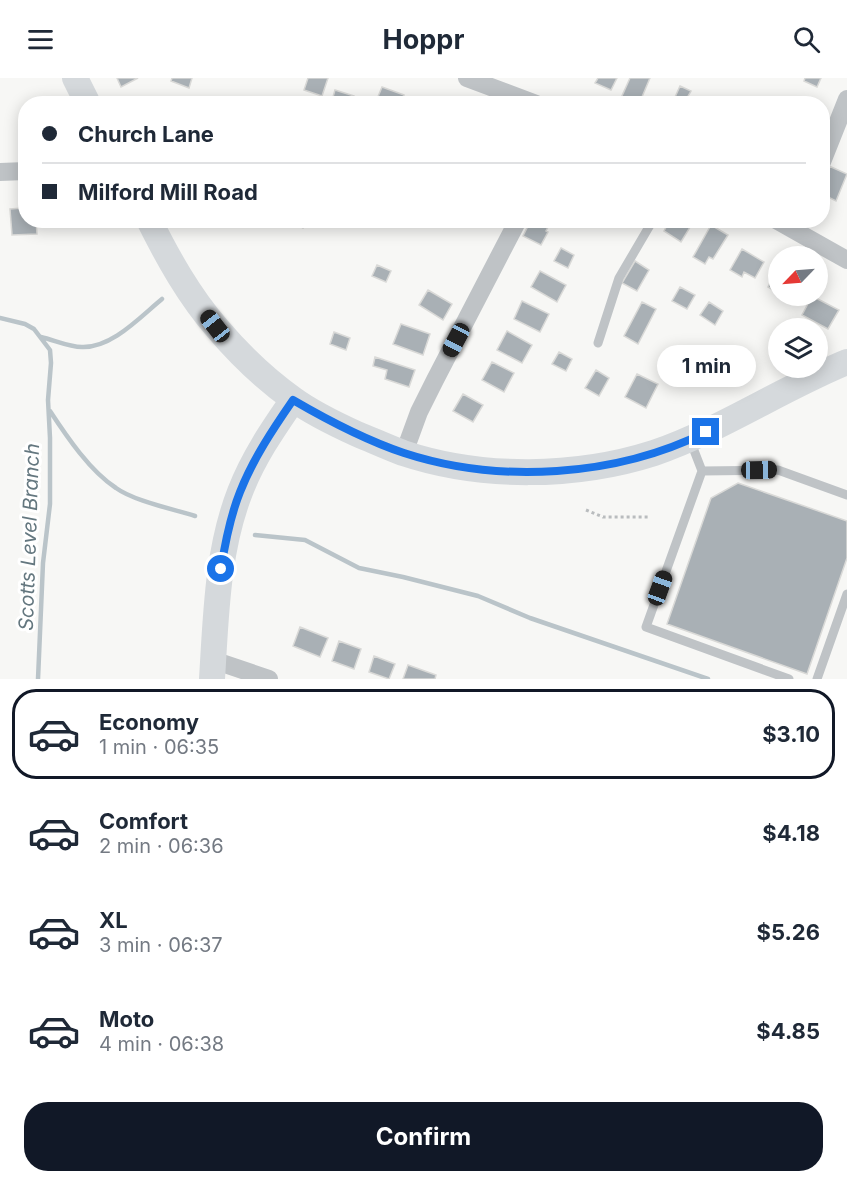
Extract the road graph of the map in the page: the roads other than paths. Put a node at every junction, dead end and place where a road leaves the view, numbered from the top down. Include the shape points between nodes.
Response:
1 (75, 78) edge
2 (467, 78) edge
3 (84, 96) edge
4 (515, 96) edge
5 (847, 99) edge
6 (830, 142) edge
7 (18, 171) edge
8 (0, 172) edge
9 (153, 228) edge
10 (514, 228) edge
11 (648, 228) edge
12 (801, 228) edge
13 (847, 260) edge
14 (598, 343) dead end
15 (847, 362) edge
16 (293, 400) junction
17 (690, 440) junction
18 (404, 453) junction
19 (702, 471) junction
20 (847, 495) edge
21 (847, 594) edge
22 (213, 670) edge
23 (269, 679) edge
24 (789, 679) edge
25 (817, 679) edge

1 - 3 main road
2 - 4 street
5 - 6 street
7 - 8 street
9 - 16 main road via 181,279 215,326
10 - 18 street via 419,412
11 - 14 lane via 619,278
12 - 13 street
15 - 17 main road
16 - 18 main road via 338,425
16 - 22 main road via 252,465 232,516 221,569
17 - 18 main road via 623,462 549,472 457,466
17 - 19 lane
19 - 20 lane via 777,470
19 - 24 lane via 646,627
21 - 25 lane
22 - 23 street

